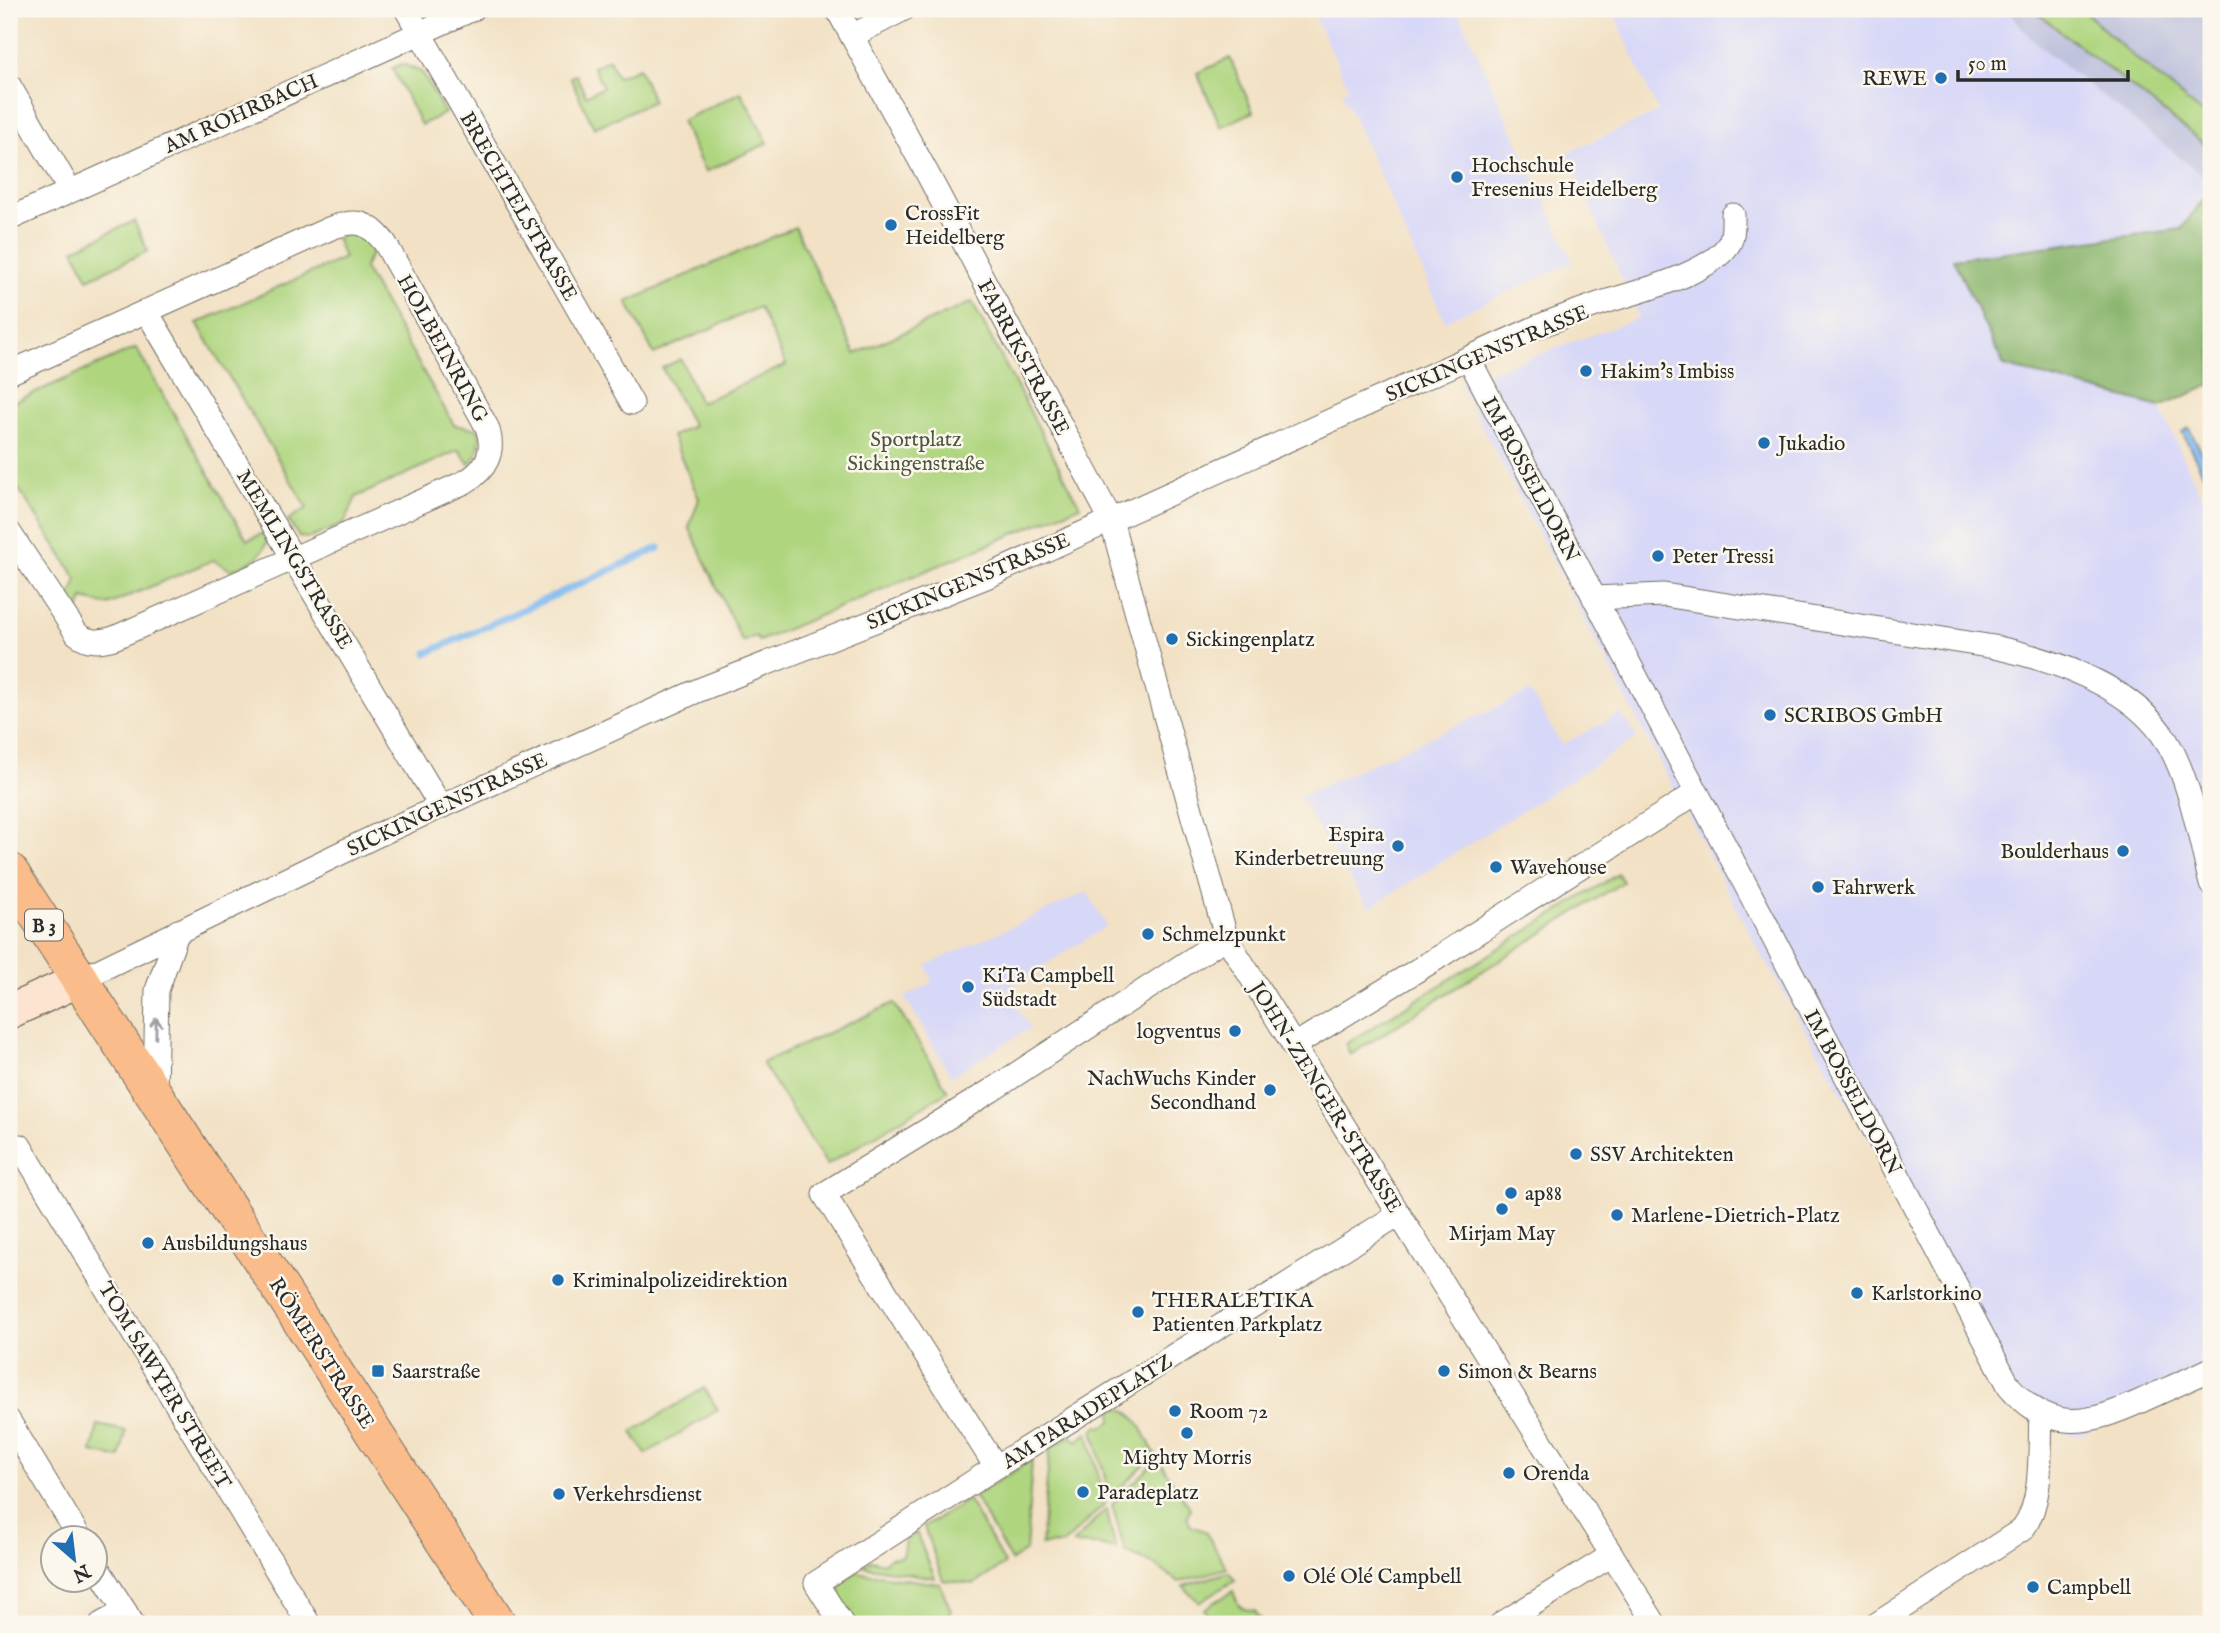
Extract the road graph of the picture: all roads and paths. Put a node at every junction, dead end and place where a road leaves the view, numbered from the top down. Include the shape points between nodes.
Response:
1 (406, 9) edge
2 (473, 9) edge
3 (837, 9) edge
4 (904, 9) edge
5 (419, 33) junction
6 (852, 36) junction
7 (9, 85) edge
8 (70, 191) junction
9 (1733, 215) dead end
10 (9, 219) edge
11 (147, 312) junction
12 (1469, 359) junction
13 (9, 373) edge
14 (632, 403) dead end
15 (1111, 520) junction
16 (9, 532) edge
17 (294, 558) junction
18 (1594, 598) junction
19 (1696, 793) junction
20 (441, 807) junction
21 (9, 871) edge
22 (2211, 884) edge
23 (178, 931) junction
24 (1226, 937) junction
25 (79, 980) junction
26 (9, 1012) edge
27 (1293, 1046) junction
28 (155, 1096) junction
29 (20, 1146) dead end
30 (1399, 1214) junction
31 (2211, 1370) edge
32 (2041, 1414) junction
33 (9, 1421) edge
34 (996, 1467) junction
35 (72, 1524) edge
36 (1612, 1555) junction
37 (108, 1584) edge
38 (129, 1618) edge
39 (102, 1624) edge
40 (309, 1624) edge
41 (498, 1624) edge
42 (842, 1624) edge
43 (1501, 1624) edge
44 (1655, 1624) edge
45 (1877, 1624) edge

1 - 5 street, BRECHTELSTRASSE
2 - 5 street, AM ROHRBACH
3 - 6 street, FABRIKSTRASSE
4 - 6 street
5 - 8 street, AM ROHRBACH
5 - 14 street, BRECHTELSTRASSE
6 - 15 street, FABRIKSTRASSE
7 - 8 street
8 - 10 street, AM ROHRBACH
9 - 12 street, SICKINGENSTRASSE via 1730,241 1708,263 1637,295 1539,326
11 - 13 street, HOLBEINRING
11 - 17 street, MEMLINGSTRASSE
11 - 17 street, HOLBEINRING via 346,223 367,225 385,243 488,427 492,448 488,460 465,482
12 - 15 street, SICKINGENSTRASSE
12 - 18 street, IM BOSSELDORN
15 - 20 street, SICKINGENSTRASSE via 986,577 699,690
15 - 24 street, JOHN-ZENGER-STRASSE
16 - 17 street, HOLBEINRING via 77,634 101,642
17 - 20 street, MEMLINGSTRASSE
18 - 19 street, IM BOSSELDORN
18 - 22 street via 1664,595 1994,647 2025,654 2104,686 2140,710 2166,740 2186,787
19 - 27 street
19 - 32 street, IM BOSSELDORN via 1998,1368 2019,1398
20 - 23 street, SICKINGENSTRASSE
21 - 25 main road, RÖMERSTRASSE / B 3
23 - 25 street, SICKINGENSTRASSE
28 -> 23 street via 157,990
24 - 27 street, JOHN-ZENGER-STRASSE
24 - 34 street via 824,1194
25 - 26 main road, SICKINGENSTRASSE
25 - 28 main road, RÖMERSTRASSE
27 - 30 street, JOHN-ZENGER-STRASSE
28 - 41 main road, RÖMERSTRASSE
29 - 40 street, TOM SAWYER STREET
30 - 34 street, AM PARADEPLATZ
30 - 36 street, JOHN-ZENGER-STRASSE
31 - 32 street, IM BOSSELDORN via 2099,1418 2067,1421
32 - 45 street via 2036,1499 2023,1529
33 - 35 street
34 - 42 street, AM PARADEPLATZ via 816,1583
36 - 43 street
36 - 44 street, JOHN-ZENGER-STRASSE
37 - 38 street
38 - 39 street

